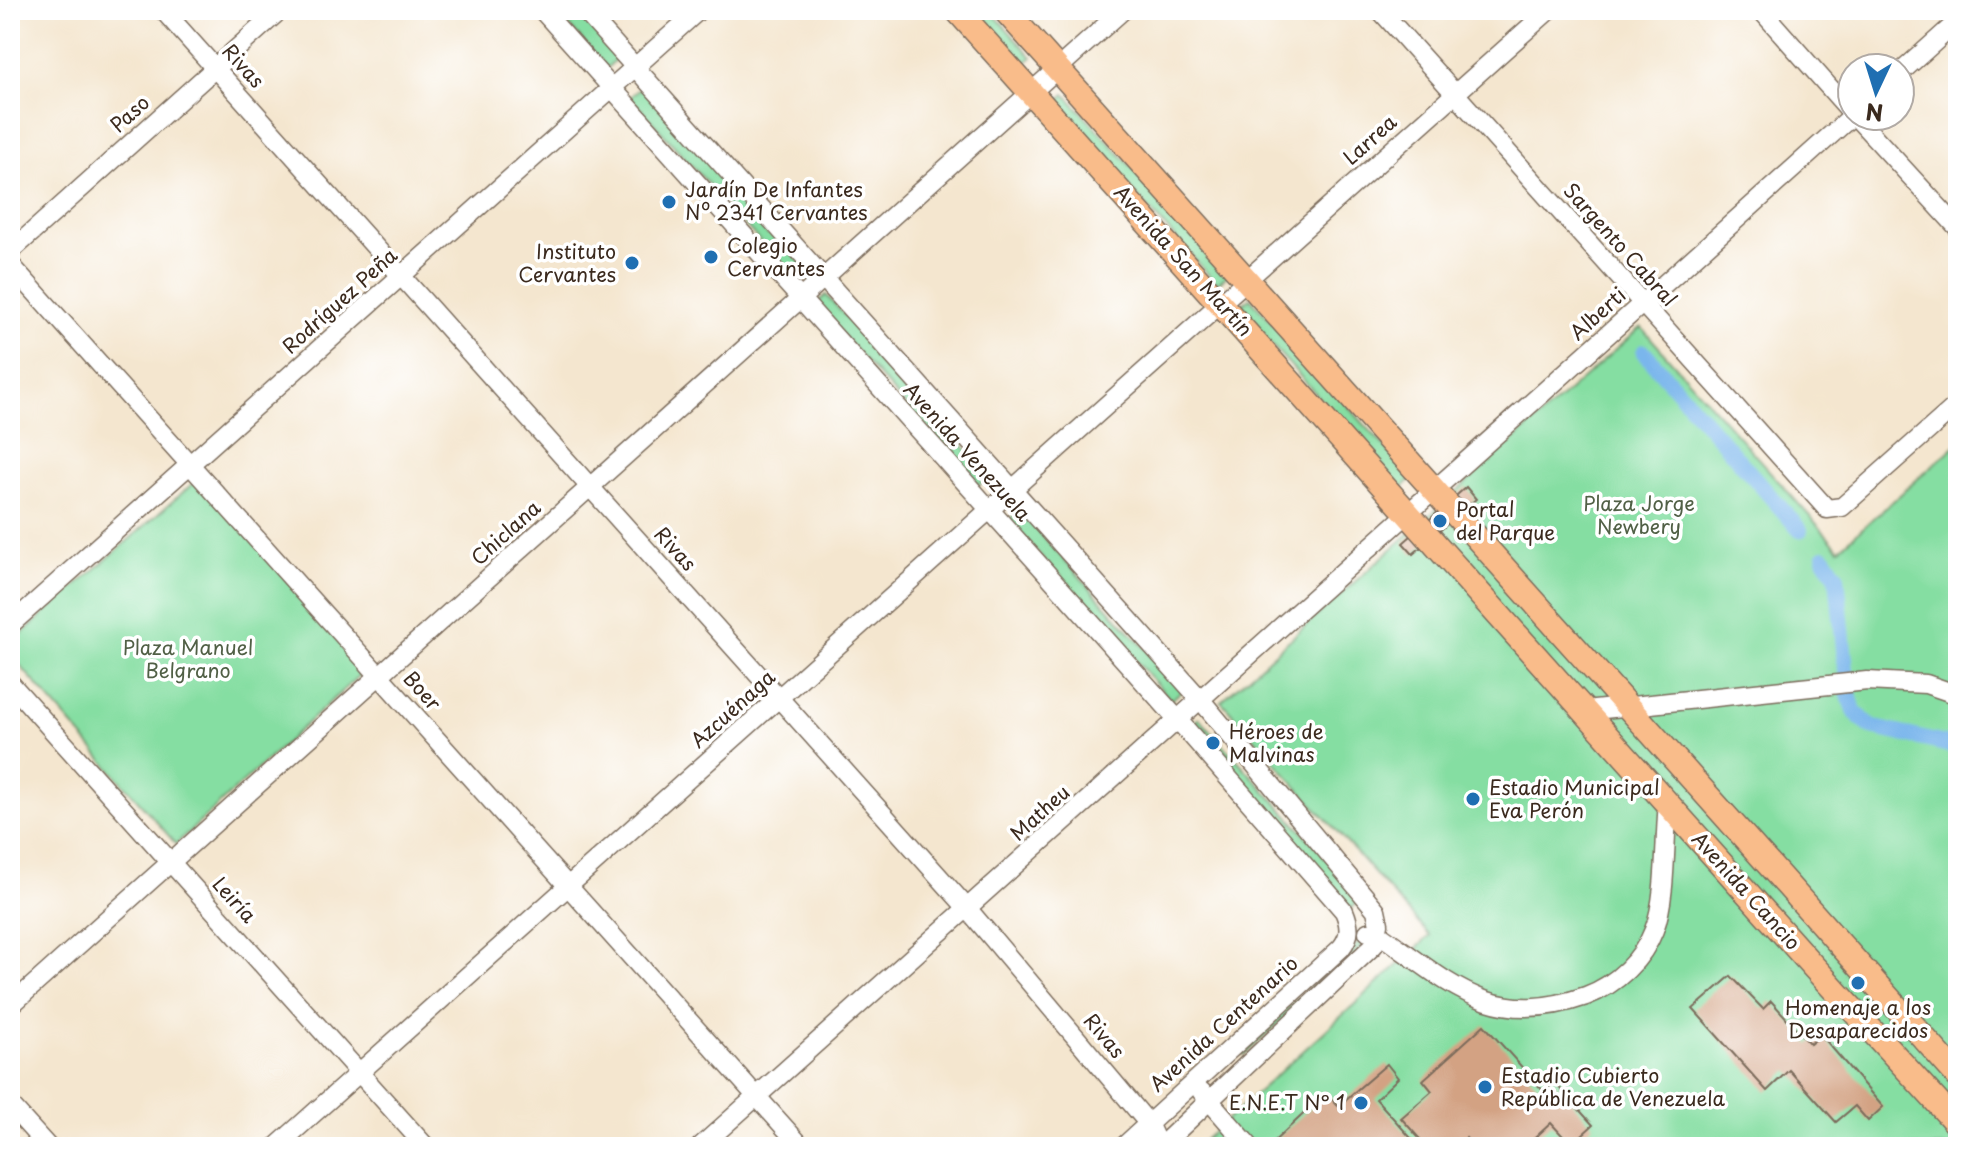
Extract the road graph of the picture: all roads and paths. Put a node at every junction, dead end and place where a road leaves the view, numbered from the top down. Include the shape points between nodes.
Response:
1 (163, 10) edge
2 (280, 10) edge
3 (542, 10) edge
4 (584, 10) edge
5 (699, 10) edge
6 (957, 10) edge
7 (1005, 10) edge
8 (1123, 10) edge
9 (1380, 10) edge
10 (1549, 10) edge
11 (1761, 10) edge
12 (1958, 21) edge
13 (1916, 59) edge
14 (635, 67) junction
15 (215, 68) junction
16 (1058, 69) junction
17 (611, 88) junction
18 (1031, 92) junction
19 (1455, 94) junction
20 (1836, 96) edge
21 (1836, 130) edge
22 (1869, 132) edge
23 (1958, 228) edge
24 (10, 252) edge
25 (10, 264) edge
26 (401, 276) junction
27 (824, 278) junction
28 (1247, 280) junction
29 (800, 299) junction
30 (1220, 303) junction
31 (1643, 304) junction
32 (1958, 404) edge
33 (190, 464) junction
34 (590, 487) junction
35 (1012, 489) junction
36 (1435, 489) junction
37 (989, 510) junction
38 (1409, 513) junction
39 (10, 625) edge
40 (379, 676) junction
41 (10, 683) edge
42 (1958, 695) edge
43 (779, 698) junction
44 (1200, 699) junction
45 (1631, 708) junction
46 (1585, 711) junction
47 (1178, 720) junction
48 (1668, 803) junction
49 (171, 862) junction
50 (568, 886) junction
51 (967, 908) junction
52 (1379, 928) junction
53 (1349, 930) junction
54 (1838, 941) junction
55 (1811, 964) junction
56 (10, 1006) edge
57 (359, 1072) junction
58 (1958, 1076) edge
59 (1194, 1082) junction
60 (757, 1096) junction
61 (1209, 1100) junction
62 (10, 1105) edge
63 (1958, 1125) edge
64 (1155, 1138) edge
65 (1249, 1146) edge
66 (48, 1147) edge
67 (276, 1147) edge
68 (426, 1147) edge
69 (700, 1147) edge
70 (802, 1147) edge
71 (1123, 1147) edge

1 - 15 street, Rivas
2 - 15 street, Paso
3 - 17 street, Avenida Venezuela
4 - 14 street, Avenida Venezuela
5 - 14 street, Rodríguez Peña
6 - 18 main road, Avenida San Martín
7 - 16 main road, Avenida San Martín
8 - 16 street, Chiclana
9 - 19 street, Sargento Cabral
10 - 19 street, Larrea
11 - 20 street
12 - 13 street
14 - 17 street, Rodríguez Peña
14 - 27 street, Avenida Venezuela
15 - 24 street, Paso
15 - 26 street, Rivas
16 - 18 street, Chiclana
16 - 28 main road, Avenida San Martín
17 - 26 street, Rodríguez Peña
17 - 29 street, Avenida Venezuela
18 - 27 street, Chiclana
18 - 30 main road, Avenida San Martín
19 - 28 street, Larrea
19 - 31 street, Sargento Cabral
21 - 31 street, Alberti
22 - 23 street
25 - 33 street, Boer
26 - 33 street, Rodríguez Peña
26 - 34 street, Rivas
27 - 29 street, Chiclana
27 - 35 street, Avenida Venezuela
28 - 30 street, Larrea
28 - 36 main road, Avenida San Martín
29 - 34 street, Chiclana
29 - 37 street, Avenida Venezuela
30 - 35 street, Azcuénaga
30 - 38 main road, Avenida San Martín
31 - 32 street, Sargento Cabral via 1827,509 1842,507
31 - 36 street, Alberti
33 - 39 street, Rodríguez Peña
33 - 40 street, Boer
34 - 40 street, Chiclana
34 - 43 street, Rivas
35 - 37 street, Azcuénaga
35 - 44 street, Avenida Venezuela
36 - 38 street, Alberti
36 - 45 main road, Avenida Cancio
37 - 43 street, Azcuénaga
37 - 47 street, Avenida Venezuela
38 - 44 street, Matheu
38 - 46 main road, Avenida Cancio
40 - 49 street, Chiclana
40 - 50 street, Boer
41 - 49 street, Leiría
42 - 45 street via 1926,684 1867,681
43 - 50 street, Azcuénaga
43 - 51 street, Rivas
44 - 47 street, Matheu
44 - 52 street, Avenida Venezuela via 1370,902
45 - 46 street
45 - 54 main road, Avenida Cancio
46 - 48 main road, Avenida Cancio
47 - 51 street, Matheu
47 - 53 street, Avenida Venezuela via 1344,911
48 - 52 street via 1654,932 1622,976 1595,993 1529,1009 1502,1006 1452,984
48 - 55 main road, Avenida Cancio
49 - 56 street, Chiclana
49 - 57 street, Leiría
50 - 57 street, Azcuénaga
50 - 60 street, Boer
51 - 60 street, Matheu
51 - 64 street, Rivas
52 - 53 street
52 - 61 street, Avenida Centenario via 1374,945
53 - 59 street, Avenida Centenario via 1341,948
54 - 55 main road
54 - 58 main road, Avenida Cancio
55 - 63 main road, Avenida Cancio
57 - 67 street, Azcuénaga
57 - 68 street, Leiría
59 - 61 street
59 - 64 street, Avenida Centenario
60 - 69 street, Matheu
60 - 70 street, Boer
61 - 64 street, Avenida Centenario
61 - 65 street
62 - 66 street
64 - 71 street, Avenida Centenario

